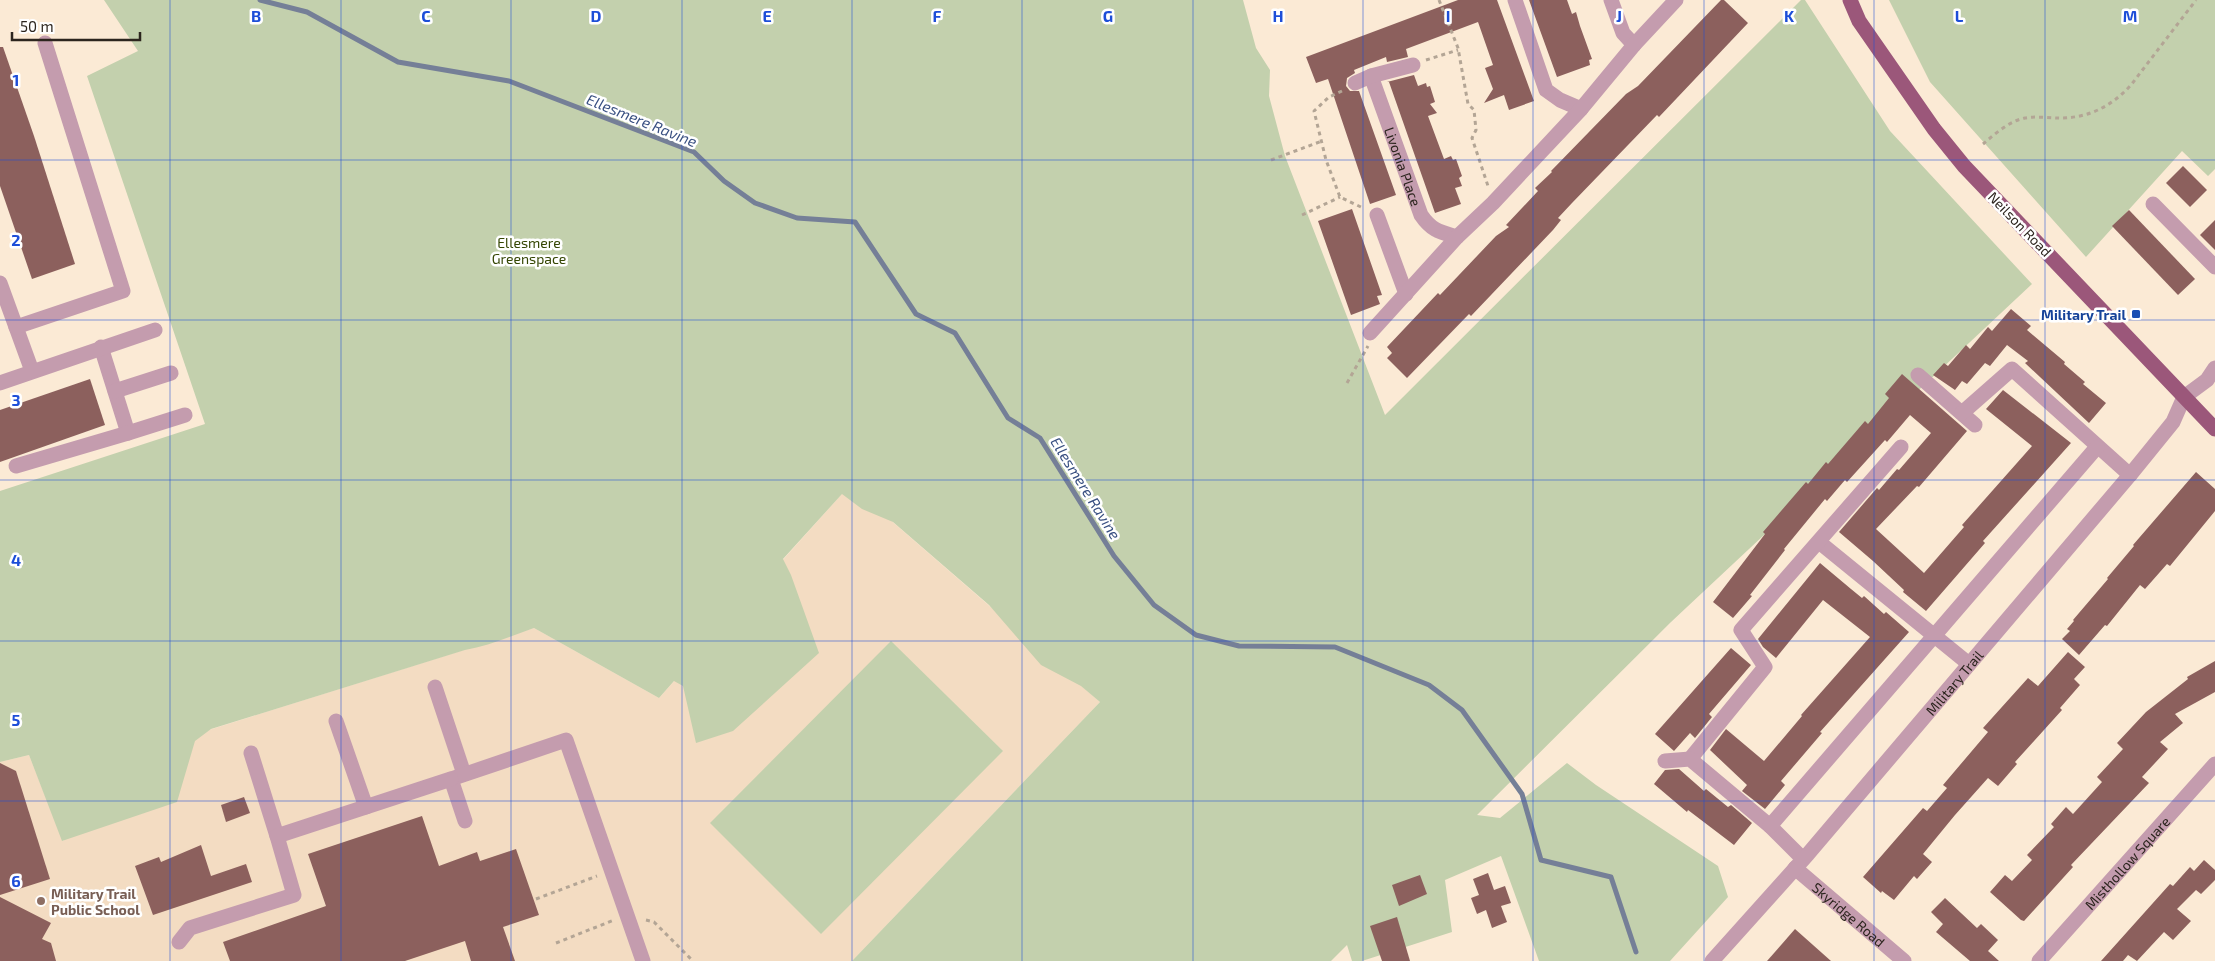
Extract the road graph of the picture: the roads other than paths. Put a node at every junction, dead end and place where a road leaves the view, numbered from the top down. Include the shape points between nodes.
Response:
1 (1515, 0) edge
2 (1611, 0) edge
3 (1676, 0) edge
4 (1850, 0) edge
5 (45, 43) dead end
6 (1634, 45) junction
7 (1413, 65) road end
8 (1371, 76) junction
9 (1355, 83) road end
10 (1581, 109) junction
11 (2153, 204) dead end
12 (1377, 215) road end
13 (1457, 237) junction
14 (2215, 267) edge
15 (0, 282) edge
16 (1406, 294) junction
17 (16, 327) junction
18 (155, 330) dead end
19 (1370, 333) road end
20 (101, 347) junction
21 (2215, 368) edge
22 (32, 371) junction
23 (171, 373) dead end
24 (1918, 375) dead end
25 (0, 383) edge
26 (115, 391) junction
27 (2184, 397) junction
28 (1962, 413) junction
29 (185, 415) dead end
30 (1975, 426) dead end
31 (2215, 429) edge
32 (128, 433) junction
33 (1901, 447) dead end
34 (2097, 447) junction
35 (16, 466) dead end
36 (2130, 475) junction
37 (1818, 542) junction
38 (1934, 635) junction
39 (1969, 664) junction
40 (435, 687) dead end
41 (336, 721) dead end
42 (251, 753) dead end
43 (1690, 759) junction
44 (1665, 761) dead end
45 (2215, 764) edge
46 (458, 776) junction
47 (366, 807) junction
48 (465, 821) dead end
49 (1770, 826) junction
50 (277, 836) junction
51 (1799, 863) junction
52 (178, 942) dead end
53 (643, 961) edge
54 (1712, 961) edge
55 (1904, 961) edge
56 (2039, 961) edge

1 - 10 street via 1546,90
2 - 6 street via 1623,33
3 - 6 street
4 - 27 main road, Neilson Road via 1865,28 1934,129 1964,166
5 - 17 street via 123,292
6 - 10 street
7 - 8 street
8 - 9 street
8 - 13 street, Livonia Place via 1421,215 1428,226
10 - 13 street
11 - 14 street
12 - 16 street
13 - 16 street
15 - 17 street
16 - 19 street
17 - 22 street
18 - 20 street
20 - 22 street
20 - 26 street
21 - 27 street, Military Trail via 2207,380
22 - 25 street
23 - 26 street
24 - 28 street
26 - 32 street
27 - 31 main road, Neilson Road
27 - 36 street, Military Trail via 2173,422
28 - 30 street
28 - 34 street via 2012,369
29 - 32 street
32 - 35 street
33 - 37 street
34 - 36 street
34 - 38 street
36 - 39 street, Military Trail
37 - 38 street
37 - 43 street via 1741,630 1765,667
38 - 39 street
38 - 49 street
39 - 51 street, Military Trail
40 - 46 street
41 - 47 street
42 - 50 street
43 - 44 street
43 - 49 street
45 - 56 street, Misthollow Square
46 - 47 street
46 - 48 street
46 - 53 street via 566,740
47 - 50 street
49 - 51 street
50 - 52 street via 294,894 190,928
51 - 54 street, Military Trail
51 - 55 street, Skyridge Road

